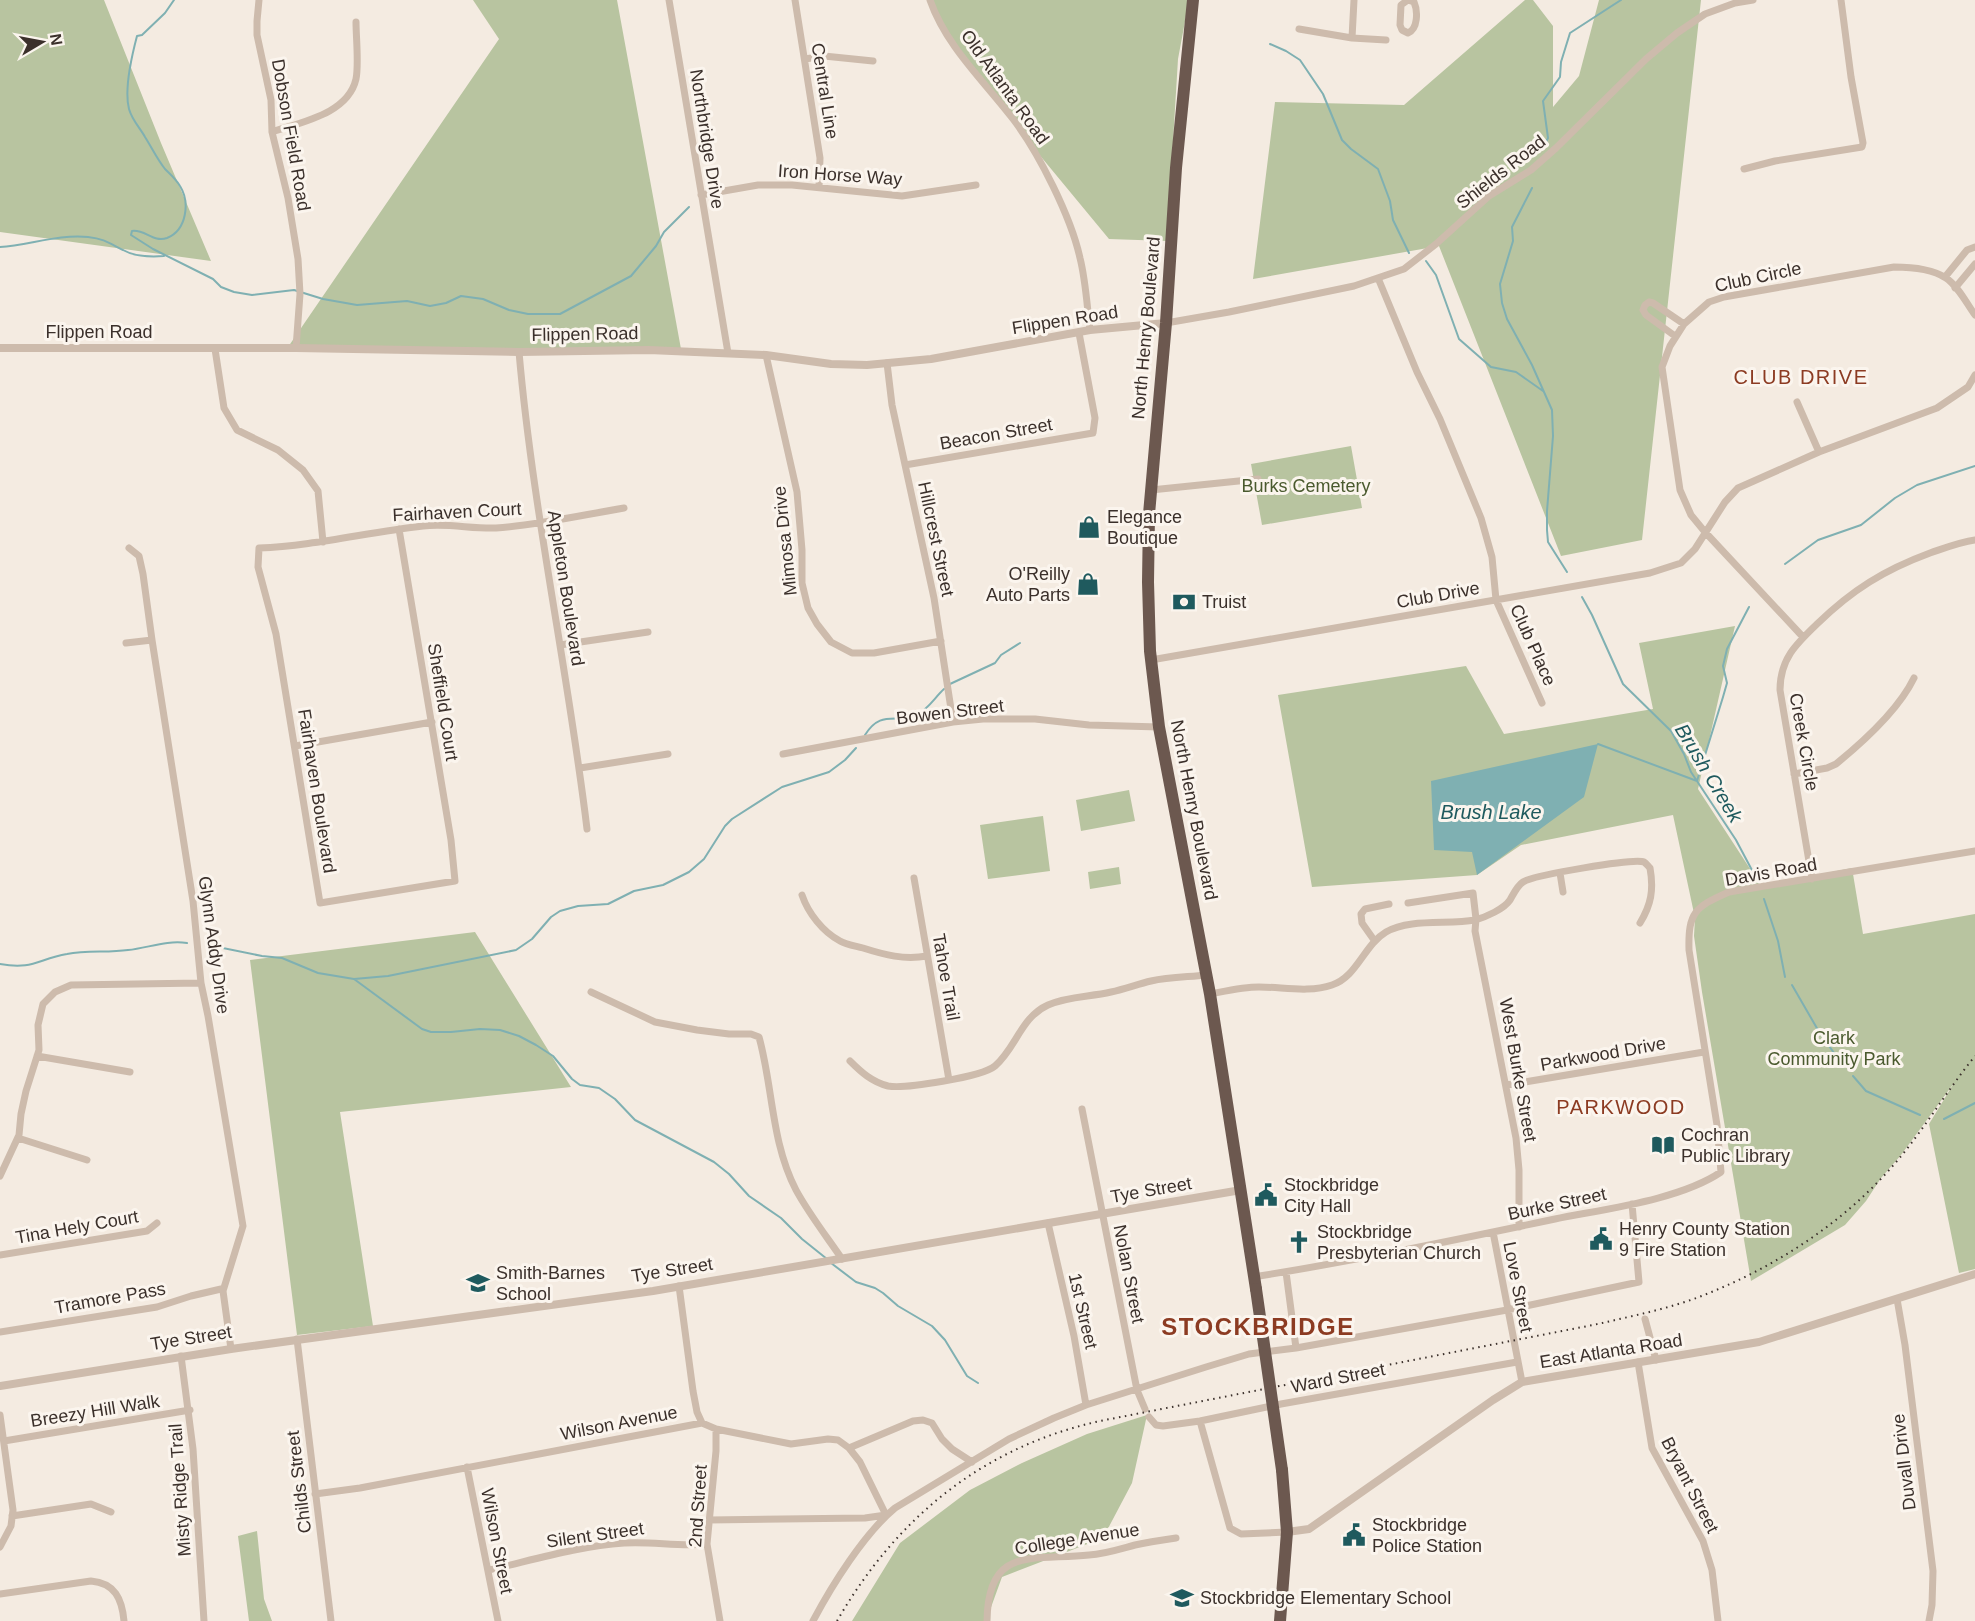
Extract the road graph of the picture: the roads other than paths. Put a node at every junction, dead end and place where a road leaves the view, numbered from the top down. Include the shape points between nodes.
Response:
1 (260, 0) edge
2 (669, 0) edge
3 (795, 0) edge
4 (930, 0) edge
5 (1193, 0) edge
6 (1354, 0) edge
7 (1753, 0) edge
8 (1841, 0) edge
9 (356, 22) dead end
10 (1299, 29) dead end
11 (1352, 38) junction
12 (1386, 40) dead end
13 (805, 59) junction
14 (873, 61) dead end
15 (272, 132) junction
16 (1744, 170) dead end
17 (976, 185) dead end
18 (819, 187) junction
19 (701, 195) junction
20 (1975, 247) edge
21 (1975, 264) edge
22 (1945, 277) junction
23 (1378, 278) junction
24 (1955, 288) junction
25 (1975, 315) edge
26 (1166, 323) junction
27 (1684, 324) junction
28 (1090, 330) junction
29 (1079, 333) junction
30 (1675, 336) junction
31 (0, 348) edge
32 (296, 348) junction
33 (215, 349) junction
34 (519, 352) junction
35 (728, 353) junction
36 (766, 355) junction
37 (887, 363) junction
38 (1975, 375) edge
39 (1797, 402) dead end
40 (1819, 452) junction
41 (905, 465) junction
42 (1258, 479) dead end
43 (1151, 490) junction
44 (624, 508) dead end
45 (540, 523) junction
46 (399, 529) junction
47 (1705, 532) junction
48 (1975, 540) edge
49 (323, 542) junction
50 (129, 548) dead end
51 (259, 551) joint
52 (1497, 600) junction
53 (648, 632) dead end
54 (1803, 637) junction
55 (152, 640) junction
56 (941, 641) junction
57 (126, 643) dead end
58 (560, 645) junction
59 (1151, 660) junction
60 (1914, 678) dead end
61 (1542, 703) dead end
62 (432, 722) junction
63 (953, 722) junction
64 (1159, 727) junction
65 (295, 746) junction
66 (668, 754) dead end
67 (783, 754) dead end
68 (580, 768) junction
69 (1794, 774) junction
70 (587, 830) dead end
71 (1975, 851) edge
72 (1560, 873) junction
73 (914, 878) dead end
74 (1812, 879) junction
75 (455, 881) joint
76 (1563, 892) dead end
77 (802, 895) dead end
78 (1408, 903) dead end
79 (1389, 904) dead end
80 (1476, 920) junction
81 (1640, 923) dead end
82 (1374, 940) junction
83 (927, 956) junction
84 (1206, 975) junction
85 (201, 983) junction
86 (591, 992) dead end
87 (1210, 994) junction
88 (1704, 1052) junction
89 (37, 1056) junction
90 (850, 1061) dead end
91 (130, 1072) dead end
92 (950, 1080) junction
93 (1507, 1086) junction
94 (1083, 1109) dead end
95 (18, 1138) junction
96 (87, 1160) dead end
97 (1721, 1172) joint
98 (0, 1176) edge
99 (1241, 1190) junction
100 (1632, 1204) junction
101 (1102, 1215) junction
102 (157, 1223) dead end
103 (1048, 1224) junction
104 (1519, 1227) junction
105 (1493, 1232) junction
106 (0, 1255) edge
107 (842, 1259) junction
108 (1286, 1272) junction
109 (1975, 1274) edge
110 (1255, 1283) junction
111 (679, 1286) junction
112 (223, 1291) junction
113 (1897, 1299) junction
114 (1507, 1310) junction
115 (1645, 1319) dead end
116 (0, 1332) edge
117 (297, 1339) junction
118 (1296, 1348) junction
119 (231, 1349) junction
120 (182, 1356) junction
121 (1656, 1360) junction
122 (1517, 1362) junction
123 (1638, 1362) junction
124 (1522, 1382) junction
125 (0, 1386) edge
126 (1137, 1390) junction
127 (1086, 1405) junction
128 (1145, 1409) dead end
129 (190, 1410) junction
130 (0, 1415) edge
131 (1149, 1417) dead end
132 (1200, 1421) junction
133 (702, 1423) junction
134 (716, 1429) junction
135 (4, 1441) junction
136 (849, 1449) junction
137 (972, 1462) junction
138 (467, 1467) junction
139 (315, 1494) junction
140 (111, 1512) dead end
141 (886, 1515) junction
142 (12, 1516) junction
143 (709, 1520) junction
144 (1287, 1532) junction
145 (1176, 1538) dead end
146 (707, 1544) junction
147 (0, 1547) edge
148 (489, 1570) junction
149 (0, 1594) edge
150 (124, 1621) edge
151 (204, 1621) edge
152 (331, 1621) edge
153 (498, 1621) edge
154 (720, 1621) edge
155 (813, 1621) edge
156 (987, 1621) edge
157 (1280, 1621) edge
158 (1718, 1621) edge
159 (1929, 1621) edge

1 - 15 street, Dobson Field Road via 257,34 271,100
2 - 19 street, Northbridge Drive
3 - 13 street, Central Line
4 - 28 street, Old Atlanta Road via 953,43 1031,145 1062,208 1080,259
5 - 26 highway, North Henry Boulevard
6 - 11 street
7 - 23 street, Shields Road via 1705,14 1677,33 1531,170 1489,196 1404,269
8 - 16 street via 1862,147
9 - 15 street via 356,79 346,99 324,114
10 - 11 street
11 - 12 street
13 - 14 street via 824,56
13 - 18 street, Central Line via 820,158
15 - 32 street, Dobson Field Road via 298,259
17 - 18 street, Iron Horse Way via 902,196
18 - 19 street, Iron Horse Way via 758,185
19 - 35 street, Northbridge Drive
20 - 22 street via 1967,250
21 - 24 street
22 - 24 street
22 - 27 street, Club Circle via 1910,267 1894,267 1735,295 1709,302
23 - 26 street, Shields Road
23 - 52 street, Club Drive via 1481,518 1492,557
24 - 25 street
26 - 28 street, Flippen Road
26 - 43 highway, North Henry Boulevard
27 - 30 street, Club Circle
27 - 30 street via 1653,303 1645,305 1646,315
28 - 29 street, Flippen Road
29 - 37 street, Flippen Road
29 - 41 street, Beacon Street via 1095,418 1092,433
30 - 47 street, Club Circle via 1662,367 1667,410 1680,490 1691,515
31 - 33 street, Flippen Road
32 - 33 street, Flippen Road
32 - 34 street, Flippen Road
33 - 49 street via 224,408 237,430 278,450 303,470 318,491
34 - 35 street, Flippen Road
34 - 45 street, Appleton Boulevard
35 - 36 street, Flippen Road
36 - 37 street, Flippen Road via 831,364
36 - 56 street, Mimosa Drive via 797,492 802,583 817,624 831,642 852,653
37 - 41 street, Hillcrest Street
38 - 40 street via 1968,387 1937,408
39 - 40 street
40 - 47 street via 1738,488
41 - 56 street, Hillcrest Street
42 - 43 street
43 - 59 highway, North Henry Boulevard
44 - 45 street, Fairhaven Court
45 - 46 street, Fairhaven Court via 494,528 436,525
45 - 58 street, Appleton Boulevard
46 - 49 street, Fairhaven Court
46 - 62 street, Sheffield Court
47 - 52 street via 1695,549 1672,567
47 - 54 street, Club Circle
48 - 54 street, Creek Circle via 1906,562 1878,576 1846,597
49 - 51 street, Fairhaven Court
50 - 55 street, Glynn Addy Drive via 139,556
51 - 65 street, Fairhaven Boulevard via 258,567 276,634
52 - 59 street, Club Drive
52 - 61 street, Club Place
53 - 58 street
54 - 69 street, Creek Circle via 1785,660 1780,681
55 - 57 street
55 - 85 street, Glynn Addy Drive
56 - 63 street, Hillcrest Street
58 - 68 street, Appleton Boulevard
59 - 64 highway, North Henry Boulevard
60 - 69 street via 1908,691 1836,764
62 - 65 street
62 - 75 street, Sheffield Court
63 - 64 street, Bowen Street via 1035,719
63 - 67 street, Bowen Street
64 - 84 highway, North Henry Boulevard
65 - 75 street, Fairhaven Boulevard via 320,903
66 - 68 street
68 - 70 street, Appleton Boulevard
69 - 74 street, Creek Circle
71 - 74 street, Davis Road
72 - 76 street
72 - 80 street via 1523,882 1503,908
72 - 81 street via 1644,862 1650,868 1652,894
73 - 83 street, Tahoe Trail
74 - 88 street, Davis Road via 1729,892 1706,902 1693,915 1688,929 1689,950
77 - 83 street via 810,913 840,941 890,957
78 - 80 street, West Burke Street via 1473,893
79 - 82 street via 1365,909 1361,914 1362,923
80 - 82 street via 1404,925
80 - 93 street, West Burke Street via 1475,931
82 - 87 street via 1346,978 1333,985 1301,989 1257,987
83 - 92 street, Tahoe Trail
84 - 87 highway, North Henry Boulevard
84 - 92 street via 1154,980 1063,999 1033,1014 1010,1052 993,1068
85 - 89 street via 72,986 55,992 43,1004
85 - 112 street, Glynn Addy Drive via 243,1226
86 - 107 street via 655,1022 759,1037 785,1160 796,1189
87 - 99 highway, North Henry Boulevard
88 - 93 street, Parkwood Drive
88 - 97 street, Davis Road
89 - 91 street
89 - 95 street
90 - 92 street via 865,1076 891,1087
93 - 104 street, West Burke Street via 1519,1170
94 - 101 street, Nolan Street
95 - 96 street
95 - 98 street
97 - 100 street, Burke Street via 1694,1188
99 - 101 street, Tye Street
99 - 110 highway, North Henry Boulevard
100 - 104 street, Burke Street
100 - 114 street via 1639,1282
101 - 103 street, Tye Street
101 - 126 street, Nolan Street
102 - 106 street, Tina Hely Court via 147,1231
103 - 107 street, Tye Street
103 - 127 street, 1st Street
104 - 105 street, Burke Street
105 - 108 street, Burke Street
105 - 114 street, Love Street
107 - 111 street, Tye Street
108 - 110 street, Burke Street
108 - 118 street
109 - 113 street, East Atlanta Road
110 - 144 highway, North Henry Boulevard, bridge
111 - 117 street, Tye Street
111 - 133 street via 693,1390
112 - 116 street, Tramore Pass via 157,1307
112 - 119 street, Glynn Addy Drive
113 - 121 street, East Atlanta Road via 1758,1342
113 - 159 street, Duvall Drive via 1933,1571
114 - 118 street
114 - 122 street, Love Street
115 - 121 street
117 - 119 street, Tye Street
117 - 139 street, Childs Street
118 - 126 street via 1249,1354
119 - 120 street, Tye Street
120 - 125 street, Tye Street
120 - 129 street, Misty Ridge Trail
121 - 123 street, East Atlanta Road
122 - 124 street, Love Street
122 - 132 street, Ward Street
123 - 124 street, East Atlanta Road
123 - 158 street, Bryant Street via 1652,1448 1703,1541 1712,1570
124 - 144 street, East Atlanta Road via 1309,1529
126 - 127 street
126 - 128 street, Nolan Street
127 - 137 street via 1009,1439
129 - 135 street, Breezy Hill Walk
129 - 151 street, Misty Ridge Trail
130 - 135 street
131 - 132 street, Ward Street via 1156,1425 1166,1426
132 - 144 street via 1230,1528 1241,1534
133 - 134 street, Wilson Avenue
133 - 138 street, Wilson Avenue
134 - 136 street, Wilson Avenue via 791,1444 838,1440
134 - 143 street, 2nd Street
135 - 142 street
136 - 137 street via 923,1420 932,1423 952,1449
136 - 141 street via 860,1462
137 - 141 street
138 - 139 street, Wilson Avenue
138 - 148 street, Wilson Street
139 - 152 street, Childs Street
140 - 142 street via 91,1504
141 - 143 street
141 - 155 street
142 - 147 street
143 - 146 street, 2nd Street
144 - 157 highway, North Henry Boulevard
145 - 156 street, College Avenue via 1089,1555 1046,1556 1006,1567 996,1575 990,1589
146 - 148 street, Silent Street via 621,1543
146 - 154 street, 2nd Street
148 - 153 street, Wilson Street
149 - 150 street via 100,1582 114,1590

